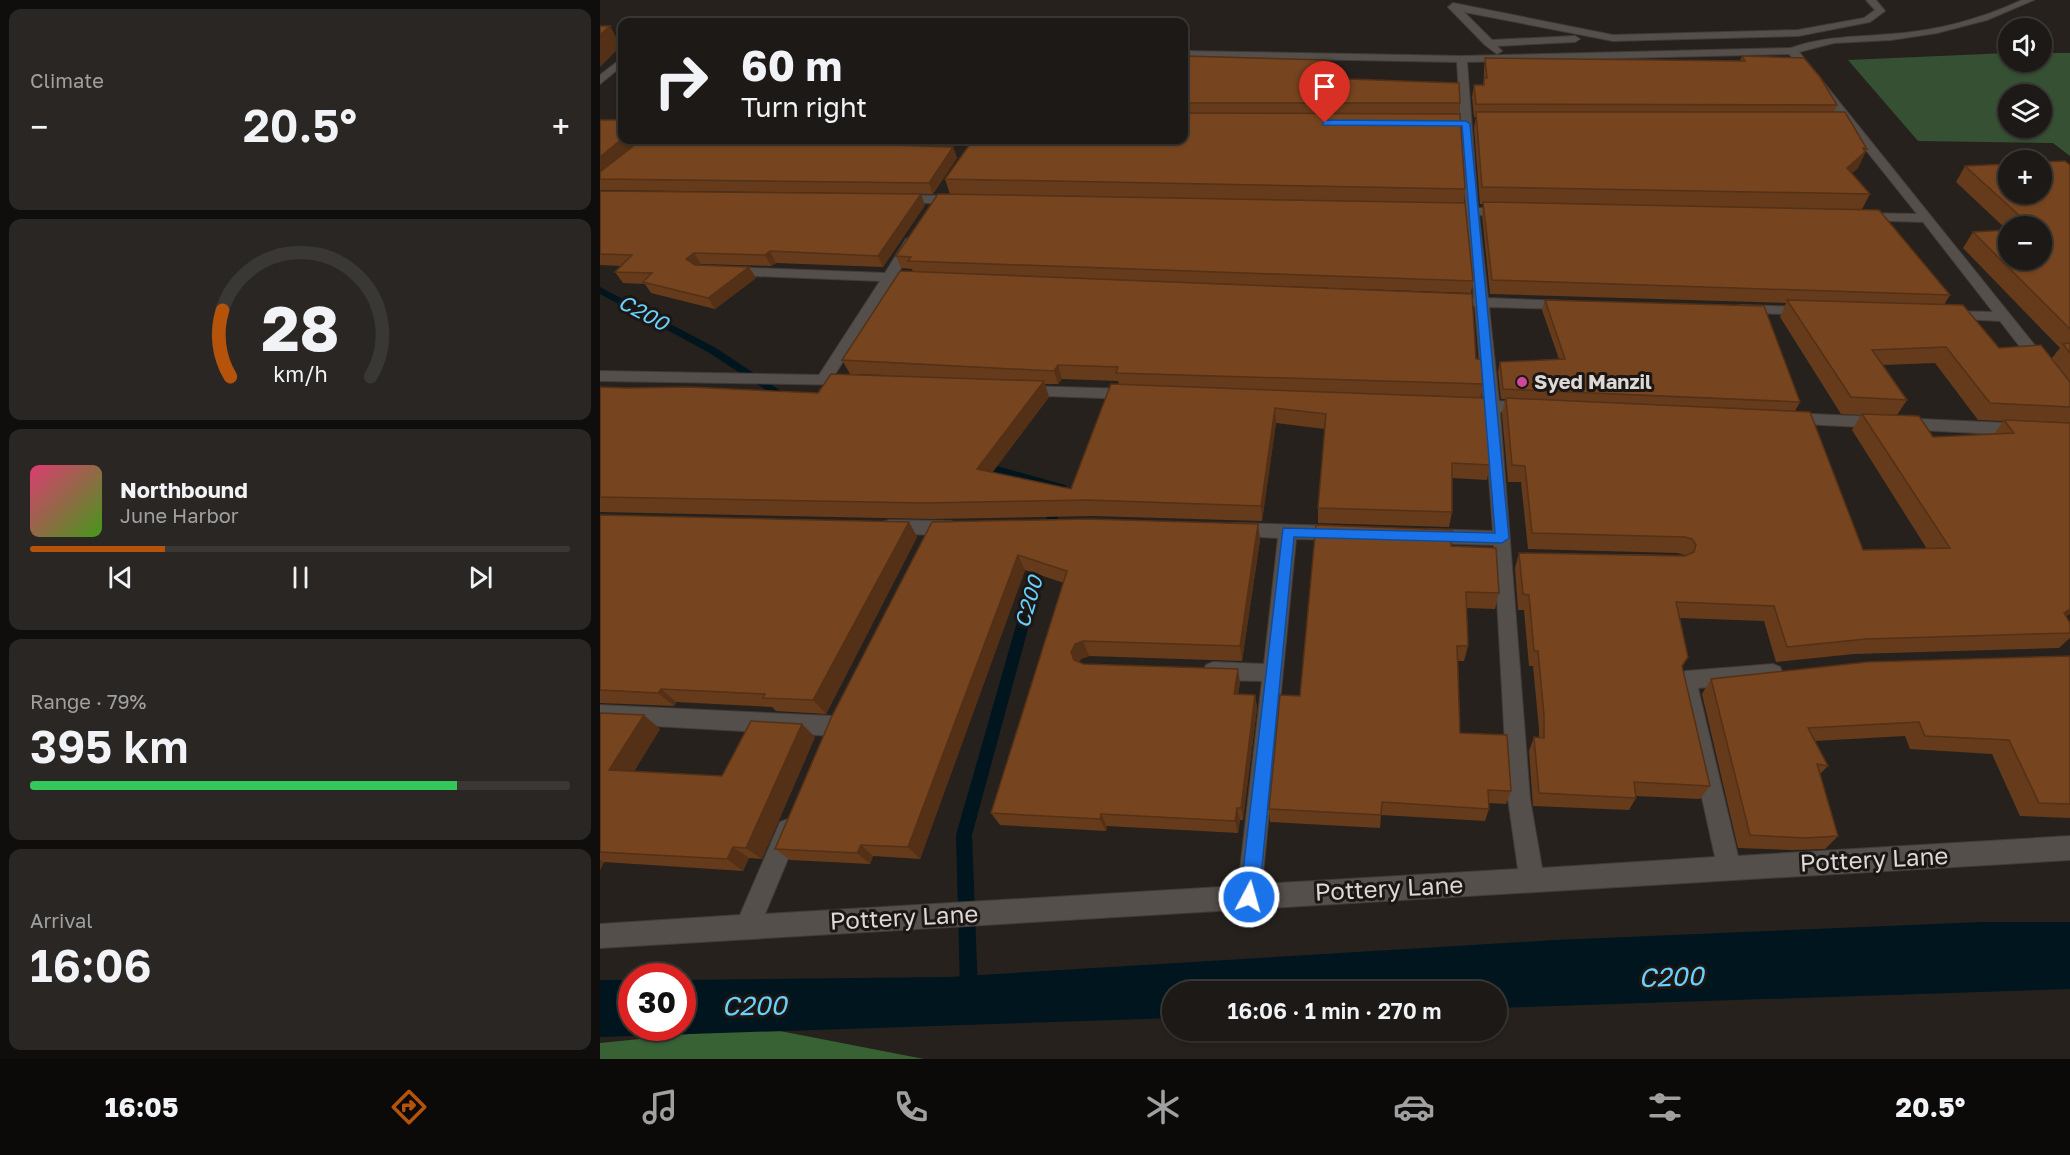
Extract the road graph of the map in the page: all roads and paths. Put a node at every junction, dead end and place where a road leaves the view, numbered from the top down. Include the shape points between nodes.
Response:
1 (1871, 0) edge
2 (2029, 0) edge
3 (1450, 3) edge
4 (1613, 38) junction
5 (1488, 43) junction
6 (1792, 51) junction
7 (1188, 54) edge
8 (1462, 59) junction
9 (1504, 59) junction
10 (618, 65) edge
11 (600, 81) edge
12 (883, 199) edge
13 (975, 200) edge
14 (1425, 210) edge
15 (1473, 211) junction
16 (1520, 212) edge
17 (1843, 217) edge
18 (1926, 218) junction
19 (920, 228) edge
20 (713, 270) edge
21 (886, 277) junction
22 (933, 279) edge
23 (1436, 300) edge
24 (1481, 302) junction
25 (1576, 305) edge
26 (1731, 309) edge
27 (1826, 312) edge
28 (1933, 315) edge
29 (2005, 317) junction
30 (600, 376) edge
31 (824, 380) junction
32 (871, 382) edge
33 (1012, 390) edge
34 (1140, 395) edge
35 (2070, 400) edge
36 (1444, 404) edge
37 (1491, 406) junction
38 (1550, 409) edge
39 (1775, 418) edge
40 (2070, 432) edge
41 (874, 527) edge
42 (933, 528) junction
43 (965, 528) edge
44 (1219, 529) edge
45 (1288, 532) junction
46 (1359, 534) edge
47 (1407, 535) edge
48 (1502, 538) junction
49 (923, 549) edge
50 (1503, 558) junction
51 (1526, 559) edge
52 (1192, 670) edge
53 (1798, 670) edge
54 (1273, 673) junction
55 (844, 705) edge
56 (600, 714) edge
57 (833, 726) junction
58 (824, 747) edge
59 (797, 810) edge
60 (2070, 848) edge
61 (1729, 868) junction
62 (1532, 881) junction
63 (1249, 897) junction
64 (747, 927) junction
65 (600, 936) edge

1 - 4 street via 1880,11 1867,20 1798,33
2 - 6 street via 2005,12 1949,27 1905,36 1804,45
3 - 4 street
3 - 5 street
4 - 5 street
5 - 9 street
6 - 9 street
6 - 18 street
7 - 8 street
8 - 9 street
8 - 15 street
10 - 11 street
12 - 13 street
14 - 15 street
15 - 16 street
15 - 24 street
17 - 18 street
18 - 29 street
19 - 21 street
20 - 21 street
21 - 22 street
21 - 31 street
23 - 24 street
24 - 25 street
24 - 37 street
26 - 27 street
28 - 29 street
29 - 35 street
30 - 31 street
31 - 32 street
33 - 34 street
36 - 37 street
37 - 38 street
37 - 48 street
39 - 40 street
41 - 42 street
42 - 43 street
42 - 49 street
44 - 45 street
45 - 46 street
45 - 54 street
47 - 48 street
48 - 50 street
50 - 51 street
50 - 62 street via 1519,799
52 - 54 street
53 - 61 street via 1686,680
54 - 63 street
55 - 57 street
56 - 57 street
57 - 58 street
59 - 64 street
60 - 61 street, Pottery Lane
61 - 62 street, Pottery Lane
62 - 63 street, Pottery Lane
63 - 64 street, Pottery Lane
64 - 65 street, Pottery Lane

